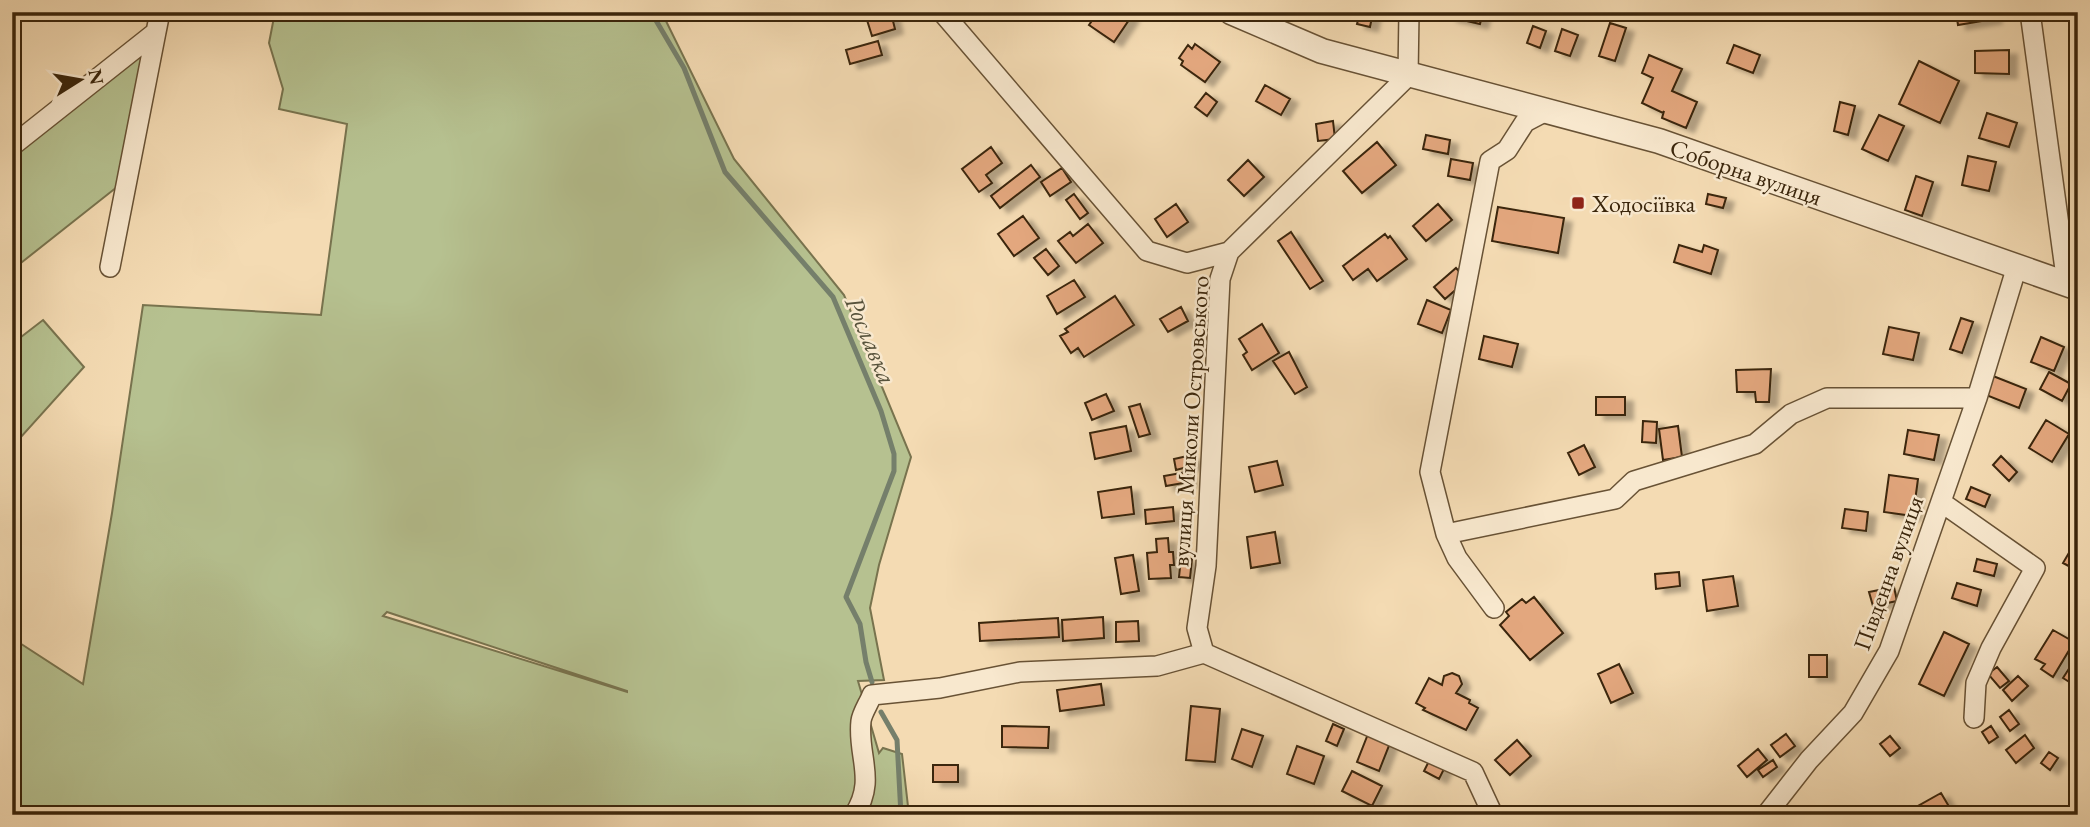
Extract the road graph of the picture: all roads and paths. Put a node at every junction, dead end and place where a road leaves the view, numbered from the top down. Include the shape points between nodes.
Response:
1 (160, 12) edge
2 (942, 12) edge
3 (1231, 12) edge
4 (1409, 12) edge
5 (2030, 12) edge
6 (156, 33) junction
7 (1408, 76) junction
8 (1546, 111) junction
9 (12, 146) edge
10 (1229, 251) junction
11 (2017, 266) junction
12 (110, 267) dead end
13 (2072, 286) edge
14 (1977, 398) junction
15 (1941, 502) junction
16 (1446, 534) junction
17 (1494, 608) dead end
18 (1204, 653) junction
19 (1974, 719) dead end
20 (854, 815) edge
21 (1493, 815) edge
22 (1766, 815) edge

1 - 6 street
2 - 10 street, вулиця Миколи Островського via 1147,251 1187,263
3 - 7 street, Соборна вулиця via 1322,51
4 - 7 street
5 - 13 street
6 - 9 street
6 - 12 street
7 - 8 street, Соборна вулиця
7 - 10 street
8 - 11 street, Соборна вулиця via 1659,141
8 - 16 street via 1525,122 1507,150 1490,161 1430,472
10 - 18 street, вулиця Миколи Островського via 1220,279 1206,566 1197,628
11 - 13 street, Соборна вулиця
11 - 14 street, Південна вулиця
14 - 15 street, Південна вулиця
14 - 16 street via 1827,398 1791,414 1755,444 1634,481 1615,499
15 - 19 street via 2035,568 1976,683
15 - 22 street, Південна вулиця via 1889,651 1853,713
16 - 17 street via 1457,558
18 - 20 street via 1157,666 1020,672 940,688 872,695 860,719 866,784
18 - 21 street via 1473,772

